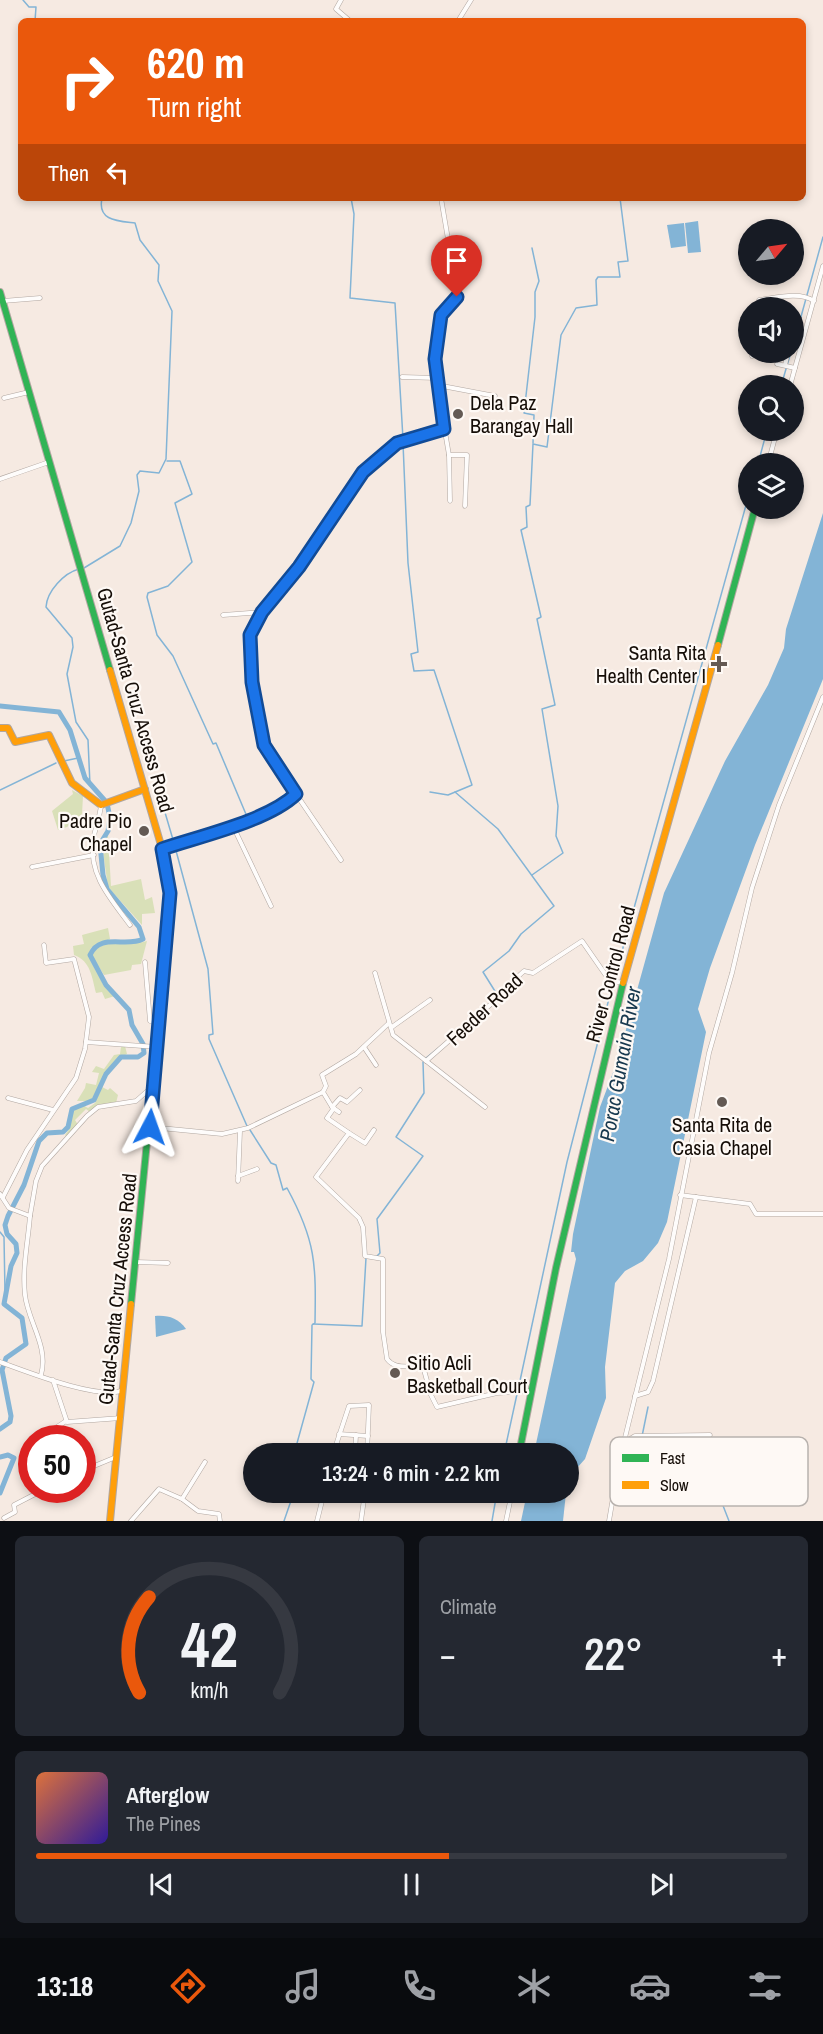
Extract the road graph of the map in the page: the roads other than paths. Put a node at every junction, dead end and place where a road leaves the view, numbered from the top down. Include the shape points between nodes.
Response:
1 (341, 0) edge
2 (471, 0) edge
3 (346, 18) edge
4 (460, 18) edge
5 (442, 201) edge
6 (823, 266) edge
7 (0, 292) edge
8 (786, 297) edge
9 (40, 298) dead end
10 (814, 300) junction
11 (3, 302) junction
12 (804, 337) edge
13 (797, 363) edge
14 (777, 364) dead end
15 (785, 365) joint
16 (795, 368) junction
17 (793, 375) edge
18 (402, 377) dead end
19 (436, 378) junction
20 (437, 385) junction
21 (29, 392) junction
22 (495, 396) dead end
23 (4, 399) dead end
24 (444, 429) junction
25 (449, 455) junction
26 (48, 462) junction
27 (0, 479) edge
28 (450, 501) dead end
29 (465, 506) dead end
30 (752, 519) edge
31 (262, 612) junction
32 (223, 615) dead end
33 (823, 697) edge
34 (0, 728) edge
35 (145, 789) junction
36 (296, 794) junction
37 (104, 802) junction
38 (233, 825) junction
39 (162, 849) junction
40 (93, 855) junction
41 (341, 860) dead end
42 (32, 867) dead end
43 (271, 906) dead end
44 (130, 924) dead end
45 (44, 945) dead end
46 (145, 962) dead end
47 (375, 973) dead end
48 (624, 983) junction
49 (430, 1000) dead end
50 (159, 1024) junction
51 (390, 1025) junction
52 (86, 1042) junction
53 (157, 1047) junction
54 (364, 1047) junction
55 (424, 1061) junction
56 (376, 1065) dead end
57 (153, 1086) junction
58 (360, 1090) dead end
59 (323, 1092) junction
60 (8, 1098) dead end
61 (485, 1107) dead end
62 (333, 1108) junction
63 (53, 1110) junction
64 (339, 1112) dead end
65 (150, 1127) junction
66 (374, 1130) dead end
67 (240, 1131) junction
68 (349, 1133) junction
69 (257, 1169) dead end
70 (680, 1195) junction
71 (1, 1196) edge
72 (696, 1197) junction
73 (823, 1214) edge
74 (30, 1216) junction
75 (136, 1262) junction
76 (168, 1263) dead end
77 (0, 1362) edge
78 (41, 1376) junction
79 (53, 1380) junction
80 (124, 1390) junction
81 (531, 1392) junction
82 (635, 1397) junction
83 (121, 1418) junction
84 (66, 1421) junction
85 (60, 1425) edge
86 (339, 1434) junction
87 (356, 1435) junction
88 (710, 1435) dead end
89 (368, 1436) junction
90 (625, 1437) edge
91 (639, 1437) edge
92 (336, 1443) edge
93 (356, 1443) edge
94 (368, 1443) edge
95 (521, 1443) edge
96 (117, 1457) junction
97 (205, 1462) dead end
98 (96, 1465) edge
99 (182, 1499) junction
100 (18, 1503) edge
101 (322, 1503) edge
102 (364, 1503) edge
103 (510, 1503) edge
104 (612, 1506) edge
105 (4, 1518) dead end
106 (110, 1521) edge
107 (131, 1521) edge
108 (220, 1521) edge
109 (317, 1521) edge
110 (361, 1521) edge
111 (506, 1521) edge
112 (609, 1521) edge

1 - 3 street via 336,9
2 - 4 street
5 - 19 street via 457,292 440,321
6 - 10 street
7 - 11 main road, Gutad-Santa Cruz Access Road
8 - 10 street via 806,296
9 - 11 street
10 - 12 street
11 - 21 main road, Gutad-Santa Cruz Access Road
13 - 16 street
14 - 15 street
15 - 16 street
16 - 17 street
18 - 19 street
19 - 20 street
20 - 22 street
20 - 24 street
21 - 23 street
21 - 26 main road, Gutad-Santa Cruz Access Road
24 - 25 street
24 - 31 street via 397,443 373,462
25 - 28 street
25 - 29 street via 468,455
26 - 27 street
26 - 35 main road, Gutad-Santa Cruz Access Road
30 - 48 main road, River Control Road
31 - 32 street
31 - 36 street via 250,635 260,729 264,745
33 - 70 street via 779,805 752,888 709,1053
34 - 37 main road via 8,728 15,742 49,735 72,783
35 - 37 main road
35 - 39 main road, Gutad-Santa Cruz Access Road
36 - 38 street via 286,803
36 - 41 street
37 - 40 street via 93,840
38 - 39 street
38 - 43 street
39 - 50 main road, Gutad-Santa Cruz Access Road via 170,893
40 - 42 street
40 - 44 street via 101,887
45 - 52 street via 46,963 74,959 89,1017
46 - 50 street via 150,1022
47 - 51 street
48 - 55 street, Feeder Road via 607,977 582,941 533,973 524,971 499,998
48 - 81 main road, River Control Road via 587,1130
49 - 51 street
50 - 53 main road, Gutad-Santa Cruz Access Road
51 - 54 street
51 - 55 street via 395,1037
52 - 53 street
52 - 63 street via 76,1078
53 - 57 main road, Gutad-Santa Cruz Access Road
54 - 56 street
54 - 59 street via 322,1075 326,1086
55 - 61 street
57 - 65 main road, Gutad-Santa Cruz Access Road
57 - 74 street via 136,1101 105,1105 90,1113 42,1166
58 - 62 street via 348,1102 340,1098
59 - 62 street
59 - 67 street
60 - 63 street
62 - 64 street
62 - 68 street via 327,1118
63 - 71 street
65 - 67 street via 222,1134
65 - 75 main road, Gutad-Santa Cruz Access Road
66 - 68 street via 365,1143
67 - 69 street via 238,1178
68 - 81 street via 316,1177 359,1218 364,1256 383,1259 387,1359 397,1366 414,1365 424,1370 437,1407 497,1393
70 - 72 street
70 - 82 street via 669,1259
71 - 74 street via 9,1208
72 - 73 street via 750,1204 756,1215
72 - 82 street via 653,1381 648,1392
74 - 78 street via 25,1297 43,1358
75 - 76 street
75 - 80 main road, Gutad-Santa Cruz Access Road
77 - 78 street
78 - 79 street
79 - 80 street via 102,1392
79 - 84 street
80 - 83 main road, Gutad-Santa Cruz Access Road
81 - 95 main road, River Control Road
82 - 90 street
83 - 84 street
83 - 96 main road, Gutad-Santa Cruz Access Road
84 - 85 street
86 - 87 street
86 - 89 street via 349,1406 369,1405
86 - 92 street
87 - 89 street
87 - 93 street
88 - 91 street
89 - 94 street
96 - 98 street
96 - 106 main road, Gutad-Santa Cruz Access Road
97 - 99 street
99 - 107 street via 159,1489
99 - 108 street via 198,1512 219,1514
100 - 105 street via 14,1505 15,1512
101 - 109 street
102 - 110 street
103 - 111 street
104 - 112 street

